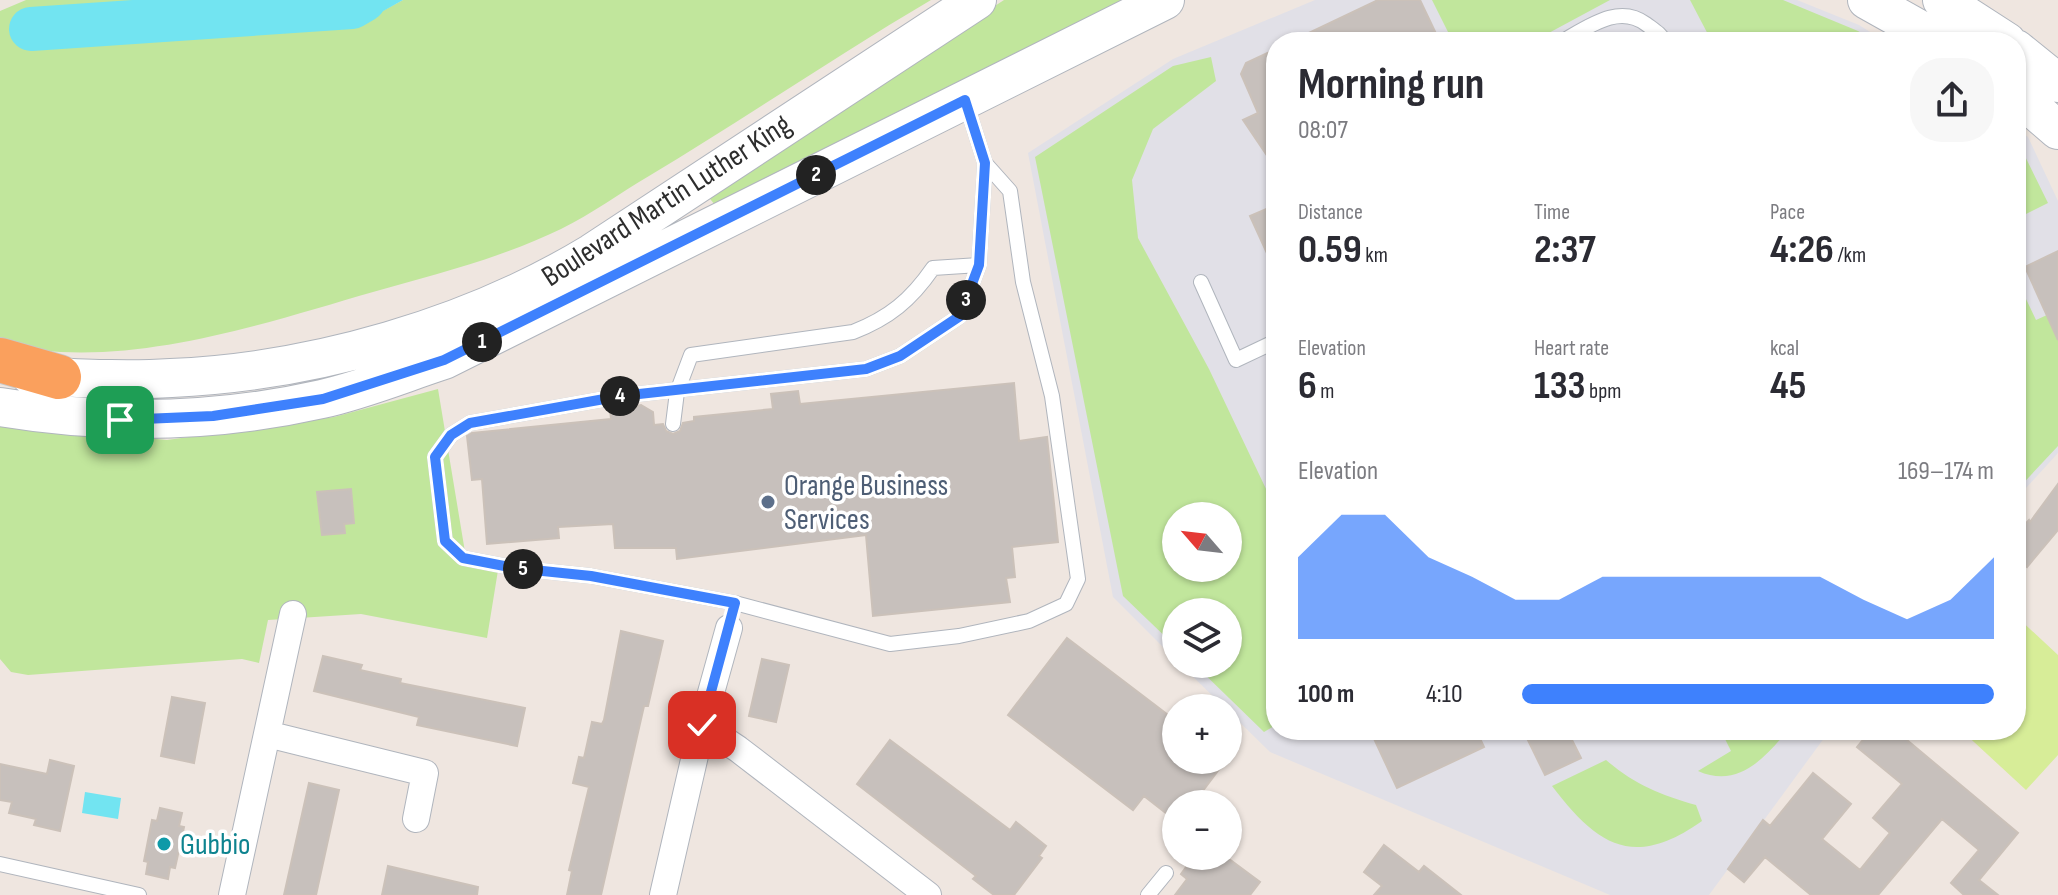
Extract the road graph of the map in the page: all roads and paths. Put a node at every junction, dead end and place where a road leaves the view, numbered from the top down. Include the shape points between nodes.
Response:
1 (977, 0) edge
2 (1165, 0) edge
3 (1942, 0) edge
4 (1877, 5) edge
5 (1579, 32) edge
6 (1657, 32) edge
7 (1924, 32) edge
8 (1992, 32) edge
9 (2026, 57) edge
10 (2058, 83) edge
11 (965, 100) junction
12 (2026, 103) edge
13 (2058, 130) edge
14 (985, 163) junction
15 (979, 265) junction
16 (1201, 282) dead end
17 (1266, 346) edge
18 (0, 360) edge
19 (0, 375) edge
20 (59, 377) junction
21 (677, 392) junction
22 (0, 407) edge
23 (673, 424) dead end
24 (293, 614) dead end
25 (732, 616) junction
26 (702, 725) junction
27 (267, 734) junction
28 (416, 819) dead end
29 (0, 864) edge
30 (1166, 873) dead end
31 (139, 895) edge
32 (232, 895) edge
33 (663, 895) edge
34 (928, 895) edge
35 (1148, 895) edge

1 - 20 main road, Boulevard Martin Luther King via 592,253 488,306 416,332 274,366 169,379
2 - 11 main road, Boulevard Martin Luther King
3 - 8 main road
4 - 7 main road
5 - 6 lane via 1622,15
9 - 10 main road
11 - 14 lane
11 - 22 main road, Boulevard Martin Luther King via 444,360 365,386 280,407 155,420
12 - 13 main road
14 - 15 lane
14 - 25 lane via 1010,191 1023,282 1052,396 1078,579 1066,604 1029,621 890,644
15 - 21 lane via 960,316 900,356 866,369
15 - 21 lane via 933,268 899,310 853,332 691,355
16 - 17 lane via 1236,360
18 - 20 highway
19 - 20 main road, Boulevard Martin Luther King
21 - 23 lane
21 - 25 lane via 621,396 470,423 451,435 435,457 445,541 463,558 591,576
24 - 27 street
25 - 26 street
26 - 33 street
26 - 34 street
27 - 28 street via 425,773
27 - 32 street
29 - 31 lane
30 - 35 lane

